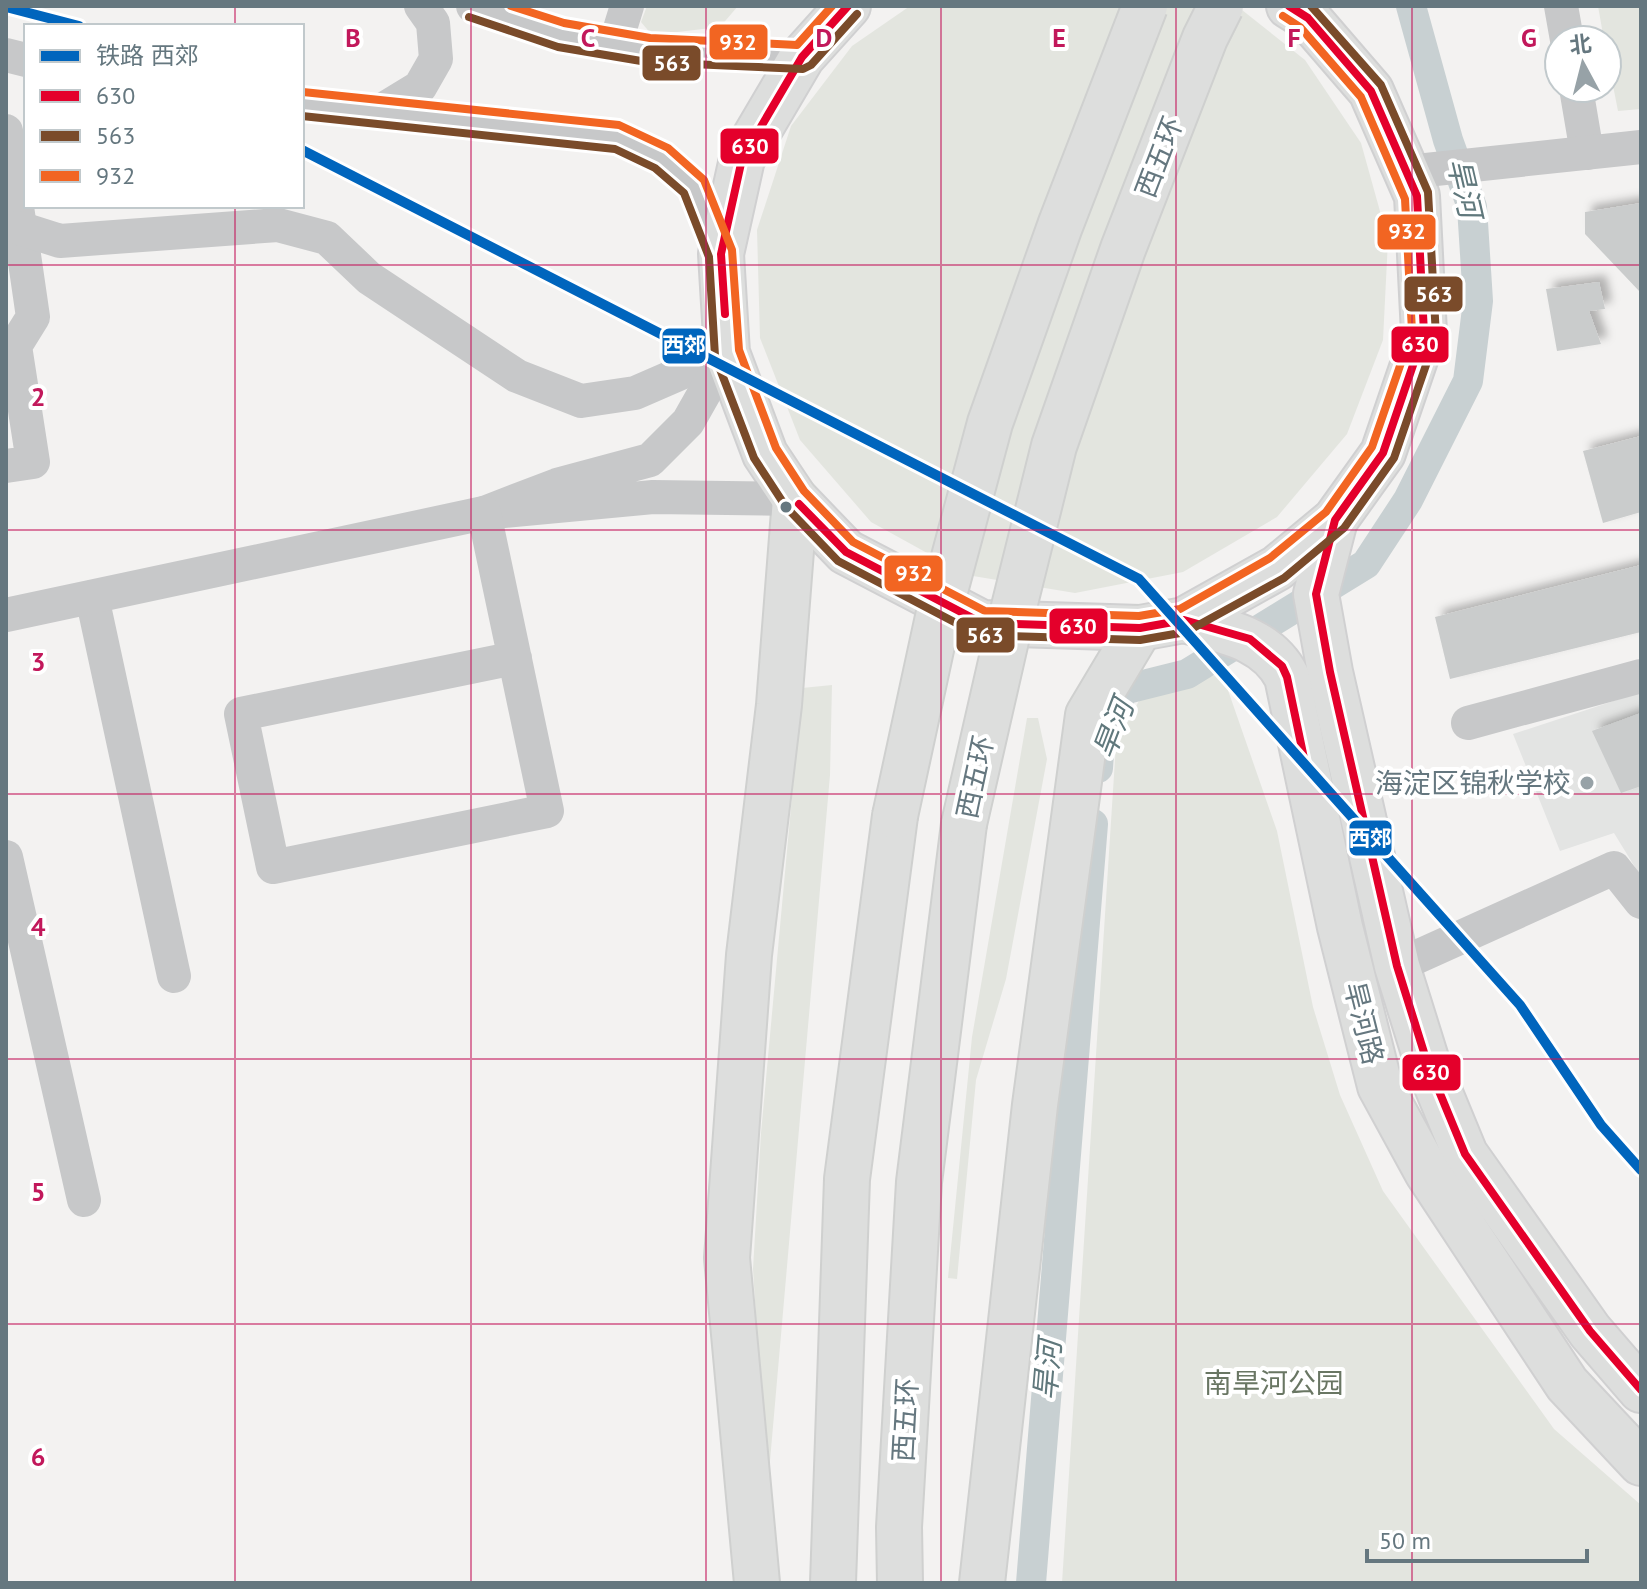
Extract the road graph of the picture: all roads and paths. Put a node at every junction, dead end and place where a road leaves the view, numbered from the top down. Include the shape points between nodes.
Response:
1 (421, 6) edge
2 (473, 6) edge
3 (627, 6) edge
4 (847, 6) edge
5 (1145, 6) edge
6 (1221, 6) edge
7 (1305, 10) edge
8 (615, 45) junction
9 (802, 57) junction
10 (304, 104) edge
11 (1579, 104) edge
12 (379, 112) junction
13 (6, 131) edge
14 (1638, 152) edge
15 (1587, 153) junction
16 (1416, 172) junction
17 (19, 228) junction
18 (721, 254) junction
19 (727, 353) junction
20 (6, 466) edge
21 (795, 499) junction
22 (484, 513) junction
23 (1335, 520) junction
24 (92, 597) junction
25 (6, 615) edge
26 (1184, 620) junction
27 (1140, 628) junction
28 (515, 658) junction
29 (1641, 676) edge
30 (1468, 723) dead end
31 (6, 857) edge
32 (1628, 863) edge
33 (1641, 902) edge
34 (1397, 966) junction
35 (174, 976) dead end
36 (84, 1200) dead end
37 (1641, 1390) edge
38 (1641, 1463) edge
39 (757, 1583) edge
40 (833, 1583) edge
41 (900, 1583) edge
42 (982, 1583) edge

1 - 12 street via 433,23 436,59 420,87
2 - 8 street via 561,35
3 - 8 street
4 - 9 main road
5 - 40 main road, bridge via 990,423 938,617 895,816 847,1179
6 - 41 main road, 西五环, bridge via 1123,249 1054,446 964,824 919,1182
7 - 16 main road via 1371,91
8 - 9 street
9 - 18 main road via 742,159
10 - 12 street
11 - 15 street
12 - 18 street via 618,137 662,158 694,186
13 - 17 street
14 - 15 street
15 - 16 street
16 - 23 main road via 1424,333 1383,453
17 - 19 street via 60,241 278,225 327,238 369,278 517,376 581,401 635,393
17 - 20 street via 33,317 15,346 33,462
18 - 19 main road
19 - 21 main road via 765,454
19 - 22 street via 688,422 650,460 557,485
21 - 22 street via 653,497
21 - 27 main road via 846,552 982,623
21 - 39 main road via 779,705 749,955 727,1258
22 - 24 street
22 - 28 street
23 - 26 main road via 1277,568
23 - 34 main road, 旱河路 via 1316,594
24 - 25 street
24 - 35 street
26 - 27 main road
26 - 38 main road, 旱河路 via 1250,639 1282,666 1380,1086 1427,1172 1567,1384
27 - 42 main road via 1088,715 1035,1105
28 - 28 street via 547,811 273,867 241,714
29 - 30 street
31 - 36 street
32 - 33 street
32 - 34 street
34 - 37 main road, 旱河路 via 1427,1062 1465,1154 1590,1331

